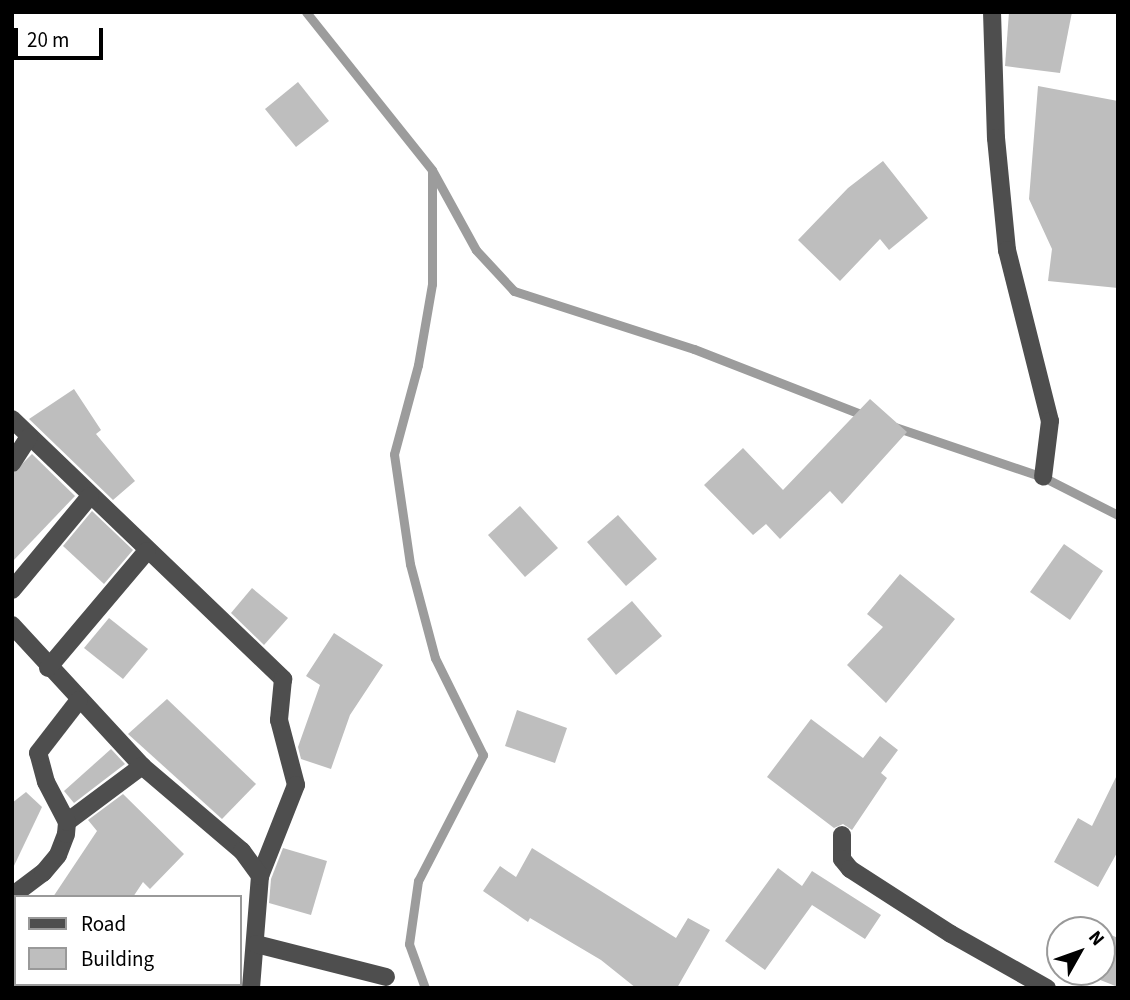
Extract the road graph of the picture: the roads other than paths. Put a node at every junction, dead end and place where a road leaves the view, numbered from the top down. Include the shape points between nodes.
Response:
1 (992, 12) edge
2 (12, 419) edge
3 (29, 437) junction
4 (12, 463) edge
5 (1044, 477) dead end
6 (90, 496) junction
7 (147, 551) junction
8 (12, 590) edge
9 (12, 625) edge
10 (48, 668) junction
11 (79, 700) junction
12 (142, 766) junction
13 (68, 822) junction
14 (842, 835) dead end
15 (260, 876) junction
16 (12, 896) edge
17 (256, 944) junction
18 (386, 976) dead end
19 (251, 988) edge
20 (1047, 988) edge

1 - 5 street via 996,138 1007,250 1050,421
2 - 3 street
3 - 4 street
3 - 6 street
6 - 7 street
6 - 8 street
7 - 10 street
7 - 15 street via 282,679 279,720 296,785
9 - 10 street
10 - 11 street
11 - 12 street
11 - 13 street via 38,752 46,782
12 - 13 street
12 - 15 street via 242,851
13 - 16 street via 58,855
14 - 20 street via 842,859 850,869
15 - 17 street
17 - 18 street
17 - 19 street

